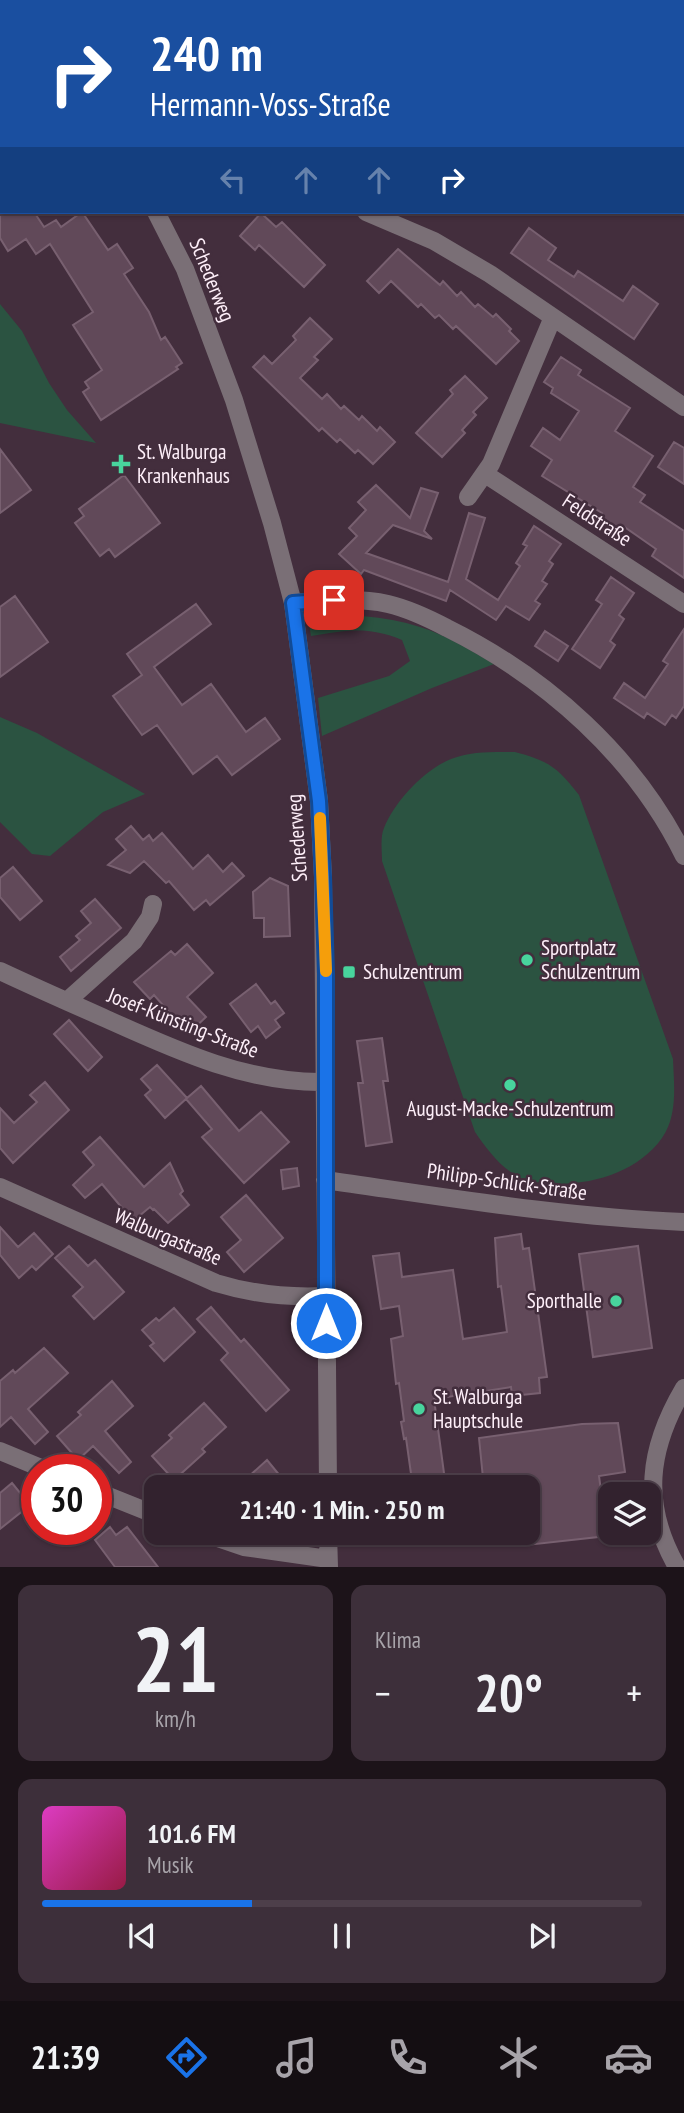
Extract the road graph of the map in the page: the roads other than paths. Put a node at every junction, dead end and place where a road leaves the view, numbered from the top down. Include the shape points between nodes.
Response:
1 (164, 214) edge
2 (371, 214) edge
3 (553, 317) junction
4 (684, 408) edge
5 (485, 474) junction
6 (468, 497) dead end
7 (293, 603) junction
8 (684, 604) edge
9 (684, 856) edge
10 (153, 904) dead end
11 (0, 971) edge
12 (67, 1001) junction
13 (326, 1082) junction
14 (325, 1180) junction
15 (0, 1187) edge
16 (684, 1222) edge
17 (326, 1296) junction
18 (684, 1388) edge
19 (0, 1451) edge
20 (21, 1460) edge
21 (328, 1475) edge
22 (112, 1497) edge
23 (144, 1510) edge
24 (238, 1545) edge
25 (328, 1545) edge
26 (328, 1563) edge
27 (677, 1567) edge

1 - 7 street, Schederweg via 234,400
2 - 3 street via 456,253
3 - 4 street
3 - 5 street
5 - 6 street
5 - 8 street, Feldstraße
7 - 9 street via 359,601 397,606 500,657 551,694 603,741 646,793
7 - 13 street, Schederweg via 319,801
10 - 12 street, Josef-Künsting-Straße via 134,941
11 - 12 street, Josef-Künsting-Straße
12 - 13 street, Josef-Künsting-Straße via 234,1070 280,1081
13 - 14 street, Schederweg
14 - 16 street, Philipp-Schlick-Straße via 533,1210
14 - 17 street, Schederweg
15 - 17 street, Walburgastraße via 216,1283 265,1295
17 - 21 street, Schederweg
18 - 27 street via 662,1432 652,1490
19 - 20 street
22 - 23 street
24 - 26 street
25 - 26 street

